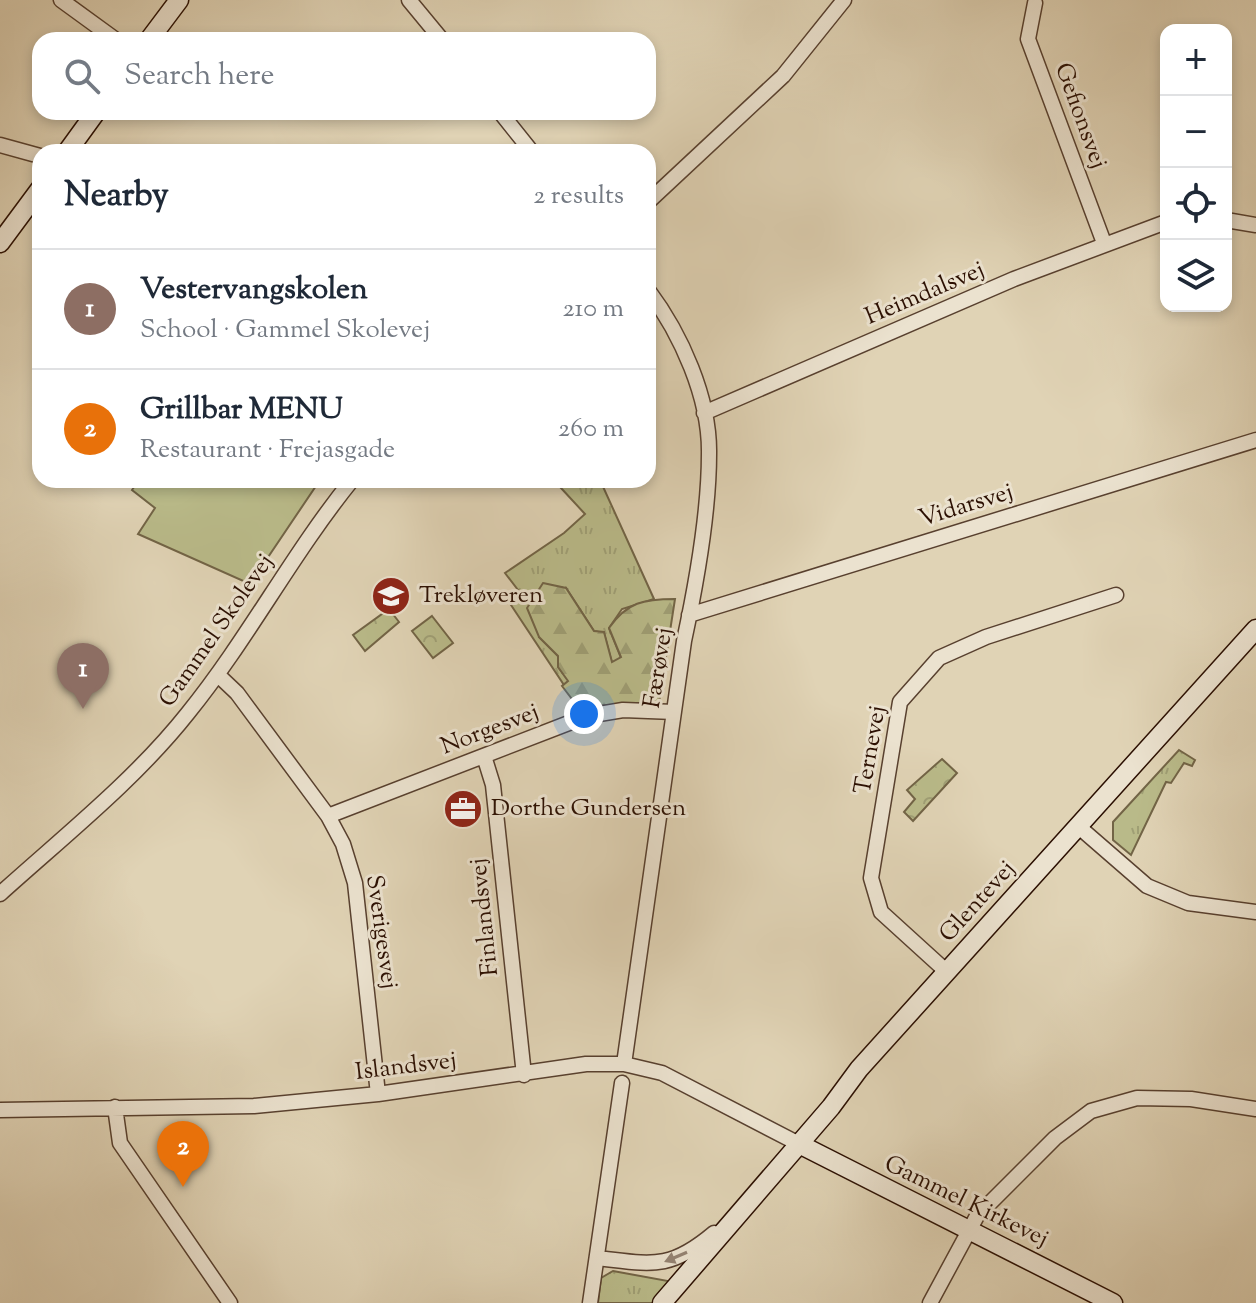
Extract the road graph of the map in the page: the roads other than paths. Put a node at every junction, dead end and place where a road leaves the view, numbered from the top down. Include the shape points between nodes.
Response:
1 (61, 0) edge
2 (409, 0) edge
3 (844, 0) edge
4 (177, 2) edge
5 (1035, 3) dead end
6 (105, 32) edge
7 (155, 32) edge
8 (435, 32) edge
9 (90, 120) edge
10 (506, 120) edge
11 (73, 144) edge
12 (526, 144) edge
13 (0, 145) edge
14 (32, 154) edge
15 (656, 195) edge
16 (32, 200) edge
17 (1232, 221) edge
18 (1160, 224) edge
19 (1256, 225) edge
20 (0, 243) edge
21 (1104, 243) junction
22 (656, 302) edge
23 (704, 413) junction
24 (1256, 440) edge
25 (346, 488) edge
26 (1116, 595) dead end
27 (689, 615) junction
28 (1256, 629) edge
29 (218, 675) junction
30 (674, 712) junction
31 (484, 756) junction
32 (328, 816) junction
33 (1079, 827) junction
34 (0, 894) edge
35 (1256, 912) edge
36 (947, 972) junction
37 (624, 1064) junction
38 (524, 1075) junction
39 (622, 1083) dead end
40 (378, 1094) junction
41 (115, 1107) junction
42 (1256, 1109) edge
43 (0, 1110) edge
44 (799, 1144) junction
45 (739, 1212) junction
46 (970, 1228) junction
47 (597, 1258) junction
48 (230, 1303) edge
49 (590, 1303) edge
50 (662, 1303) edge
51 (930, 1303) edge
52 (1113, 1303) edge

1 - 6 street
2 - 8 street
3 - 15 street via 783,76
4 - 7 street
5 - 21 street, Gefionsvej via 1028,39
9 - 11 street
10 - 12 street
13 - 14 street
16 - 20 street
17 - 19 street
18 - 21 street, Heimdalsvej
21 - 23 street, Heimdalsvej
22 - 23 street, Færøvej via 689,364
23 - 27 street, Færøvej via 709,452
24 - 27 street, Vidarsvej
25 - 29 street, Gammel Skolevej
26 - 36 street, Ternevej via 986,637 939,658 900,702 871,878 881,912
27 - 30 street, Færøvej
28 - 33 street, Glentevej
29 - 32 street, Sverigesvej
29 - 34 street, Gammel Skolevej via 168,738
30 - 31 street, Norgesvej via 623,710 587,716
30 - 37 street, Færøvej
31 - 32 street, Norgesvej
31 - 38 street, Finlandsvej via 493,785
32 - 40 street, Sverigesvej via 355,883
33 - 35 street via 1147,886 1188,903
33 - 36 street, Glentevej
36 - 44 street, Glentevej
37 - 38 street, Islandsvej via 586,1064
37 - 44 street, Islandsvej via 662,1073
38 - 40 street, Islandsvej
39 - 47 street
40 - 41 street, Islandsvej via 254,1106
41 - 43 street, Islandsvej
41 - 48 street via 120,1143
42 - 46 street via 1137,1098 1091,1111 1055,1138
44 - 45 street, Glentevej
44 - 46 street, Gammel Kirkevej
45 -> 47 street, Glentevej via 672,1260 654,1265
45 - 50 street, Glentevej
46 - 51 street
46 - 52 street, Gammel Kirkevej
47 - 49 street

